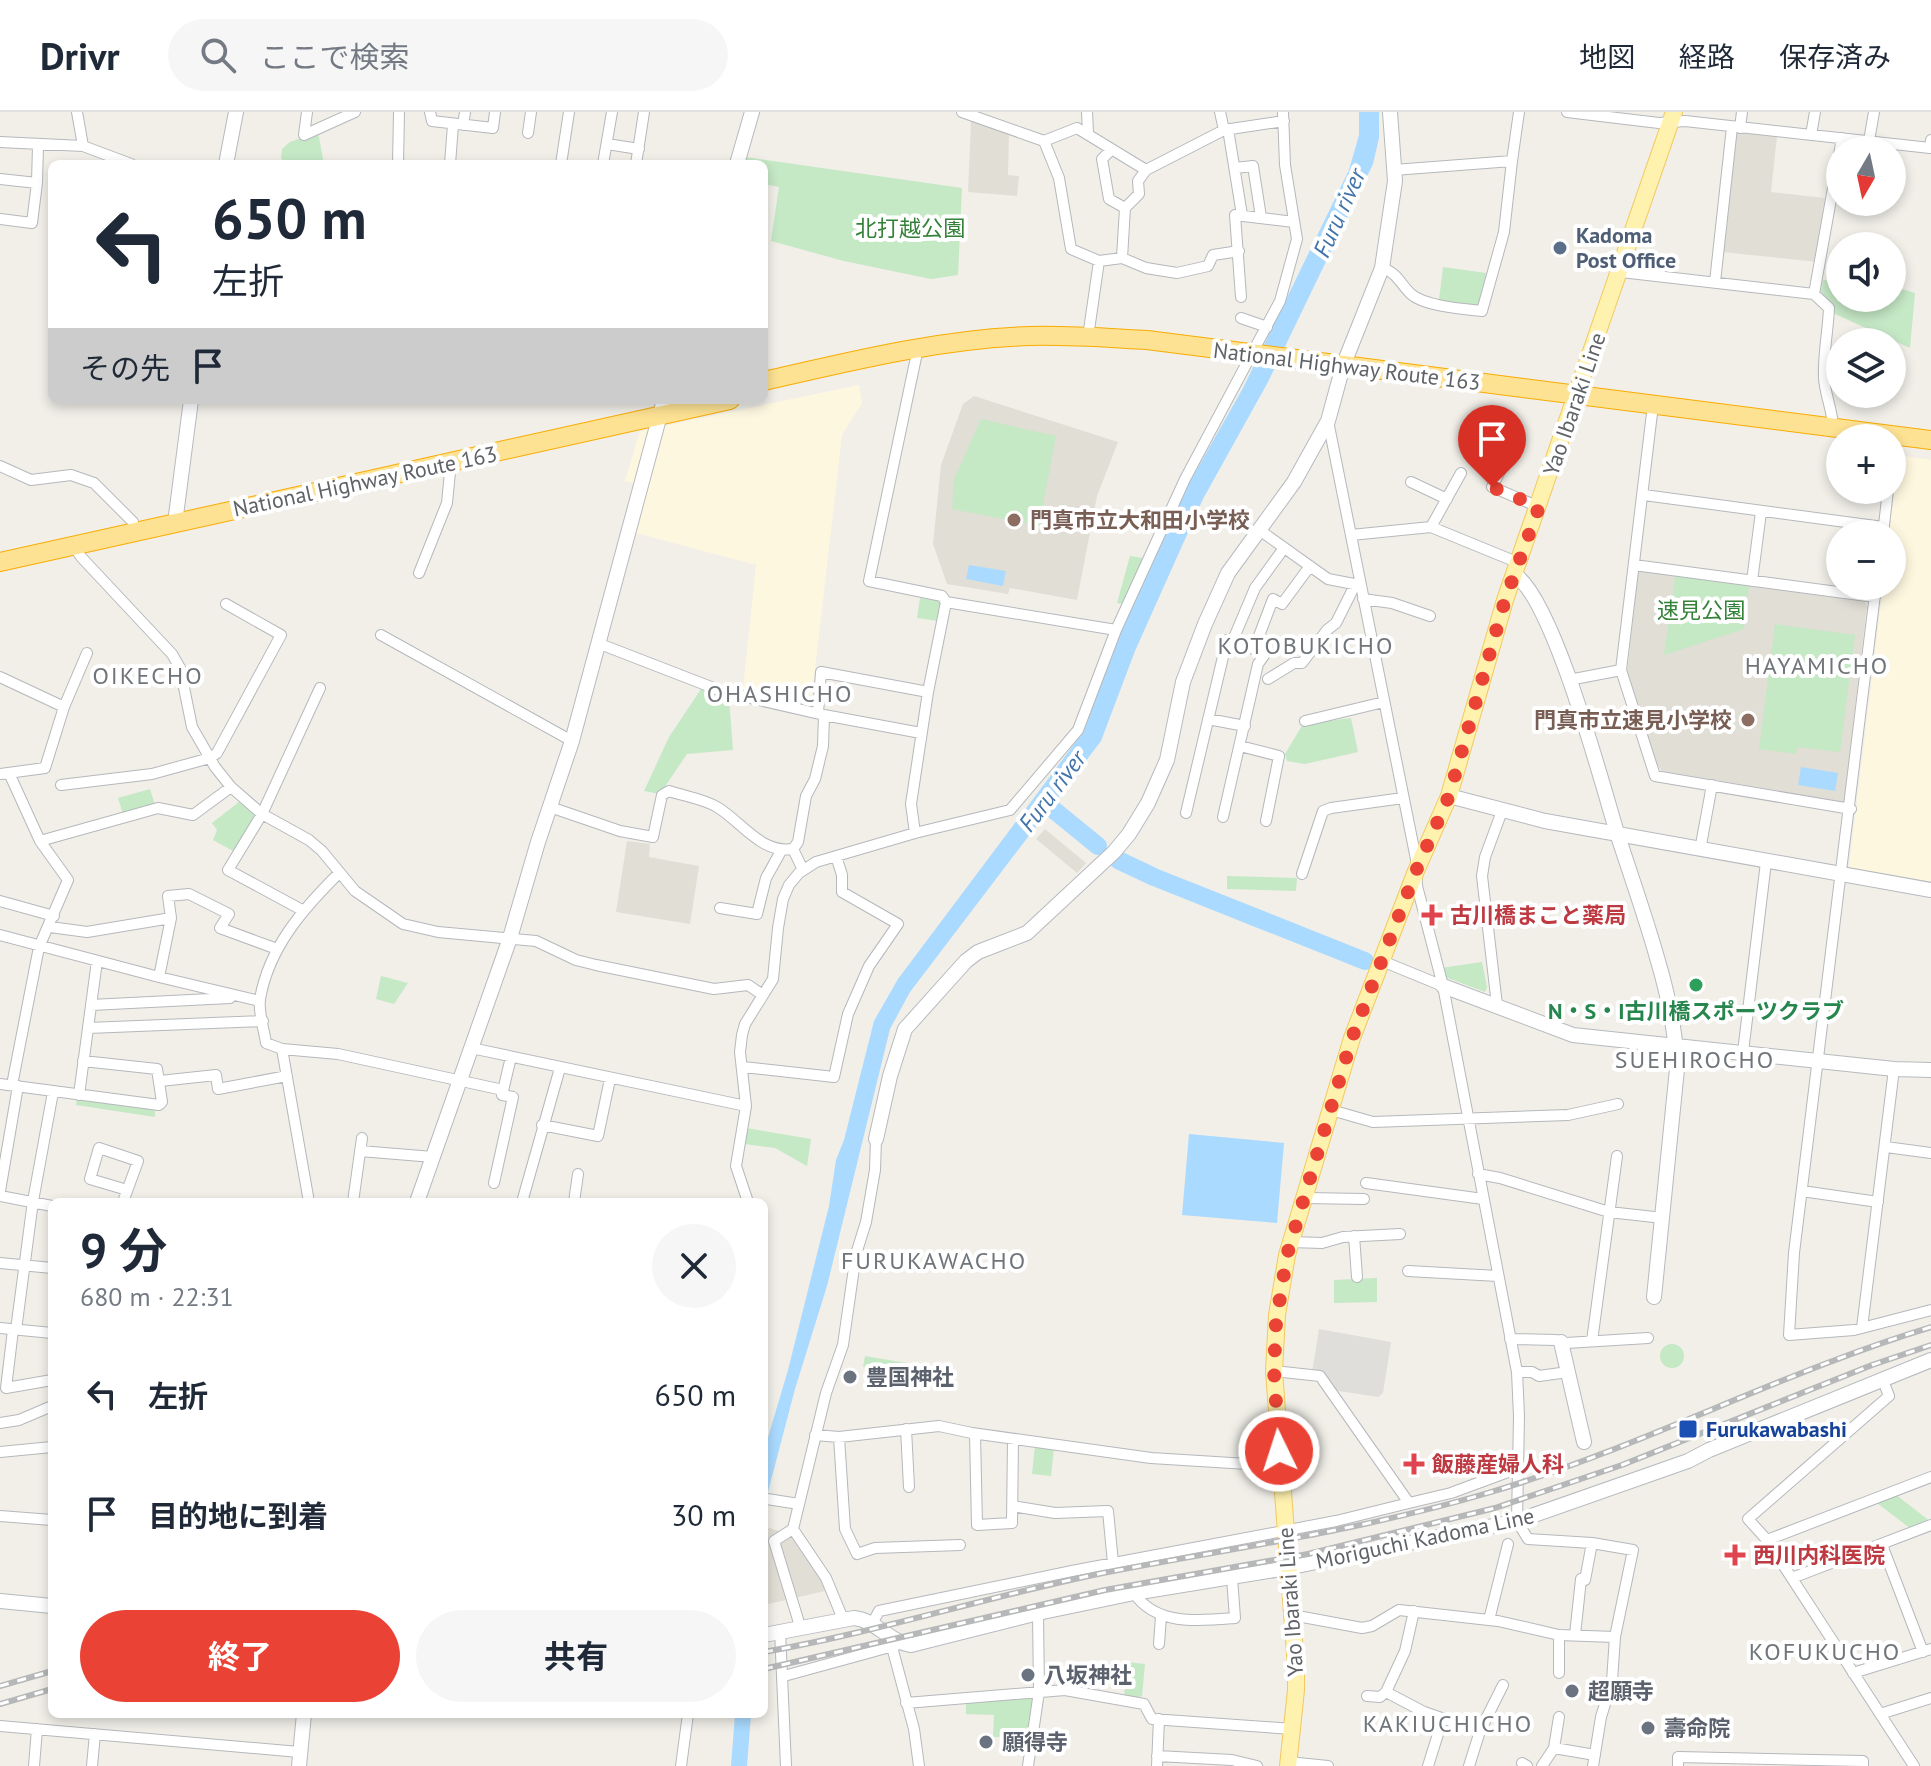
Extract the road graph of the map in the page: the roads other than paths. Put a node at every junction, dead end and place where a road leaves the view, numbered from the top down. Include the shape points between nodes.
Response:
1 (77, 112) edge
2 (236, 112) edge
3 (307, 112) edge
4 (355, 112) edge
5 (399, 112) edge
6 (430, 112) edge
7 (465, 112) edge
8 (495, 112) edge
9 (531, 112) edge
10 (569, 112) edge
11 (612, 112) edge
12 (644, 112) edge
13 (752, 112) edge
14 (1087, 112) edge
15 (1220, 112) edge
16 (1390, 112) edge
17 (1519, 112) edge
18 (1567, 112) edge
19 (1742, 112) edge
20 (1815, 112) edge
21 (1874, 112) edge
22 (967, 113) edge
23 (1284, 117) edge
24 (1673, 117) edge
25 (458, 125) junction
26 (1736, 127) junction
27 (1226, 129) junction
28 (528, 133) dead end
29 (1088, 133) junction
30 (1811, 135) junction
31 (1826, 136) edge
32 (1870, 136) edge
33 (1931, 140) edge
34 (1044, 141) junction
35 (0, 142) edge
36 (607, 144) junction
37 (1906, 145) edge
38 (38, 146) junction
39 (83, 146) junction
40 (639, 149) junction
41 (1111, 150) junction
42 (120, 160) edge
43 (227, 160) edge
44 (398, 160) edge
45 (451, 160) edge
46 (562, 160) edge
47 (604, 160) edge
48 (637, 160) edge
49 (738, 160) edge
50 (1512, 161) junction
51 (1235, 168) junction
52 (1146, 170) junction
53 (1394, 170) junction
54 (0, 179) edge
55 (37, 183) junction
56 (1125, 208) junction
57 (1242, 215) junction
58 (1828, 216) edge
59 (1261, 217) junction
60 (0, 219) edge
61 (1294, 222) junction
62 (1239, 251) junction
63 (1122, 258) junction
64 (1099, 261) junction
65 (1382, 268) junction
66 (1621, 272) junction
67 (1715, 282) junction
68 (1814, 294) junction
69 (1241, 297) dead end
70 (1241, 318) dead end
71 (1267, 327) junction
72 (1088, 337) junction
73 (918, 354) junction
74 (1252, 359) junction
75 (1335, 370) junction
76 (768, 380) edge
77 (768, 391) edge
78 (1574, 400) junction
79 (190, 404) edge
80 (691, 404) edge
81 (662, 407) edge
82 (1653, 409) junction
83 (1328, 421) junction
84 (1834, 424) edge
85 (1826, 433) edge
86 (1931, 440) edge
87 (1906, 445) edge
88 (1496, 447) dead end
89 (1906, 448) edge
90 (1931, 451) edge
91 (451, 462) junction
92 (0, 466) edge
93 (1461, 473) dead end
94 (1411, 482) dead end
95 (1644, 495) junction
96 (1447, 499) junction
97 (1539, 507) junction
98 (1761, 512) junction
99 (175, 518) junction
100 (133, 522) junction
101 (1826, 522) edge
102 (1431, 527) junction
103 (1258, 529) junction
104 (1351, 535) junction
105 (71, 542) junction
106 (1284, 548) junction
107 (0, 553) edge
108 (0, 562) edge
109 (1634, 565) junction
110 (1310, 566) junction
111 (1517, 569) junction
112 (419, 573) dead end
113 (1752, 581) junction
114 (1358, 585) junction
115 (1826, 587) edge
116 (1363, 599) junction
117 (1875, 600) edge
118 (946, 602) junction
119 (226, 604) dead end
120 (1430, 616) dead end
121 (1116, 630) junction
122 (381, 635) dead end
123 (1233, 640) junction
124 (600, 644) junction
125 (1254, 649) junction
126 (87, 653) dead end
127 (1621, 670) junction
128 (0, 677) edge
129 (1268, 679) dead end
130 (1569, 680) junction
131 (320, 688) dead end
132 (928, 692) junction
133 (1384, 702) junction
134 (64, 707) junction
135 (821, 714) junction
136 (1208, 719) junction
137 (1305, 721) dead end
138 (1245, 726) junction
139 (921, 733) junction
140 (572, 741) junction
141 (1240, 746) junction
142 (210, 758) junction
143 (5, 774) edge
144 (61, 785) dead end
145 (1712, 785) junction
146 (231, 787) junction
147 (1449, 796) junction
148 (1403, 798) junction
149 (550, 807) junction
150 (1851, 809) junction
151 (1502, 811) junction
152 (1186, 813) dead end
153 (262, 814) junction
154 (1223, 817) dead end
155 (1266, 821) dead end
156 (915, 833) junction
157 (1618, 835) junction
158 (40, 841) junction
159 (793, 849) junction
160 (1700, 850) junction
161 (781, 851) junction
162 (836, 856) junction
163 (1766, 862) junction
164 (803, 870) junction
165 (1416, 871) junction
166 (339, 873) junction
167 (1302, 874) dead end
168 (1843, 875) junction
169 (1931, 890) edge
170 (0, 901) edge
171 (720, 908) dead end
172 (302, 910) junction
173 (54, 916) junction
174 (171, 918) junction
175 (50, 927) junction
176 (0, 935) edge
177 (510, 938) junction
178 (39, 947) junction
179 (277, 949) junction
180 (97, 961) junction
181 (1382, 961) junction
182 (159, 977) junction
183 (1443, 986) junction
184 (763, 995) junction
185 (240, 998) junction
186 (260, 1001) junction
187 (91, 1005) junction
188 (1497, 1005) junction
189 (263, 1021) junction
190 (88, 1028) junction
191 (1676, 1047) junction
192 (471, 1048) junction
193 (282, 1049) junction
194 (1743, 1052) junction
195 (511, 1057) junction
196 (1817, 1059) junction
197 (83, 1061) junction
198 (743, 1067) junction
199 (560, 1068) junction
200 (1894, 1069) junction
201 (1931, 1070) edge
202 (287, 1076) junction
203 (610, 1079) junction
204 (460, 1080) junction
205 (160, 1081) junction
206 (0, 1084) edge
207 (15, 1085) junction
208 (503, 1090) junction
209 (53, 1092) junction
210 (79, 1095) junction
211 (1618, 1104) dead end
212 (746, 1106) junction
213 (1331, 1110) junction
214 (1467, 1120) junction
215 (542, 1125) junction
216 (362, 1138) dead end
217 (876, 1139) joint
218 (1886, 1147) junction
219 (360, 1151) junction
220 (1931, 1153) edge
221 (1617, 1156) dead end
222 (433, 1157) junction
223 (578, 1174) dead end
224 (1478, 1174) junction
225 (494, 1183) dead end
226 (1366, 1183) dead end
227 (127, 1190) junction
228 (1802, 1191) junction
229 (0, 1193) edge
230 (124, 1198) edge
231 (308, 1198) edge
232 (354, 1198) edge
233 (418, 1198) edge
234 (523, 1198) edge
235 (575, 1198) edge
236 (747, 1198) edge
237 (1305, 1198) junction
238 (1364, 1199) dead end
239 (1483, 1199) junction
240 (33, 1201) junction
241 (1878, 1202) junction
242 (48, 1205) edge
243 (1609, 1212) junction
244 (1663, 1218) junction
245 (1400, 1234) dead end
246 (1354, 1236) junction
247 (1291, 1242) junction
248 (0, 1263) edge
249 (24, 1266) junction
250 (48, 1268) edge
251 (1408, 1271) dead end
252 (1498, 1276) junction
253 (1357, 1277) dead end
254 (1654, 1297) dead end
255 (1931, 1310) edge
256 (0, 1328) edge
257 (1862, 1328) junction
258 (14, 1330) junction
259 (48, 1333) edge
260 (1643, 1338) dead end
261 (1510, 1339) junction
262 (1592, 1341) junction
263 (1561, 1342) junction
264 (1931, 1360) edge
265 (1274, 1371) junction
266 (1517, 1372) junction
267 (1568, 1372) junction
268 (1882, 1378) junction
269 (48, 1381) edge
270 (48, 1408) edge
271 (0, 1423) edge
272 (906, 1429) junction
273 (975, 1434) junction
274 (815, 1435) junction
275 (839, 1437) junction
276 (1013, 1439) junction
277 (1584, 1442) dead end
278 (48, 1447) edge
279 (0, 1452) edge
280 (1280, 1466) junction
281 (1516, 1469) junction
282 (1931, 1477) edge
283 (909, 1487) dead end
284 (768, 1499) edge
285 (1409, 1503) junction
286 (799, 1504) junction
287 (1012, 1506) junction
288 (0, 1516) edge
289 (48, 1520) edge
290 (1517, 1521) junction
291 (793, 1529) junction
292 (1286, 1529) junction
293 (1930, 1529) edge
294 (1767, 1540) junction
295 (1592, 1543) junction
296 (1508, 1544) dead end
297 (960, 1545) dead end
298 (1882, 1545) junction
299 (1113, 1563) junction
300 (1287, 1568) junction
301 (1232, 1578) junction
302 (1792, 1578) junction
303 (1134, 1593) junction
304 (0, 1601) edge
305 (48, 1606) edge
306 (1414, 1611) junction
307 (1038, 1613) junction
308 (1292, 1615) junction
309 (1161, 1616) junction
310 (843, 1619) junction
311 (1489, 1620) junction
312 (872, 1624) junction
313 (800, 1626) junction
314 (780, 1631) junction
315 (768, 1634) edge
316 (1559, 1635) junction
317 (1575, 1635) junction
318 (1615, 1637) junction
319 (1159, 1644) dead end
320 (897, 1645) junction
321 (1927, 1651) edge
322 (1559, 1673) dead end
323 (1853, 1673) junction
324 (784, 1676) junction
325 (1503, 1685) dead end
326 (1039, 1692) junction
327 (1386, 1692) junction
328 (1367, 1696) dead end
329 (1931, 1698) edge
330 (906, 1703) junction
331 (1880, 1714) junction
332 (1559, 1717) dead end
333 (304, 1718) edge
334 (687, 1718) edge
335 (1443, 1718) junction
336 (1159, 1719) junction
337 (0, 1726) edge
338 (37, 1729) junction
339 (1293, 1729) junction
340 (1480, 1731) junction
341 (95, 1734) junction
342 (1554, 1748) junction
343 (299, 1759) edge
344 (1594, 1760) edge
345 (1157, 1761) edge
346 (1760, 1762) edge
347 (1288, 1764) edge
348 (34, 1766) edge
349 (92, 1766) edge
350 (681, 1766) edge
351 (786, 1766) edge
352 (919, 1766) edge
353 (1028, 1766) edge
354 (1257, 1766) edge
355 (1328, 1766) edge
356 (1428, 1766) edge
357 (1469, 1766) edge
358 (1542, 1766) edge
359 (1678, 1766) edge
360 (1863, 1766) edge
361 (1914, 1766) edge

1 - 39 street
2 - 43 street
3 - 4 street via 304,135
5 - 44 street
6 - 25 street via 432,121
7 - 25 street
8 - 25 street via 493,128
9 - 28 street
10 - 46 street
11 - 36 street
12 - 40 street
13 - 49 street
14 - 29 street
15 - 27 street
16 - 53 street
17 - 50 street
18 - 24 street
19 - 26 street
20 - 30 street
21 - 32 street
22 - 34 street
23 - 27 street
23 - 61 street
24 - 26 street
24 - 66 main road, Yao Ibaraki Line
25 - 45 street
26 - 30 street
26 - 67 street
27 - 51 street
27 - 52 street
29 - 34 street via 1077,128
29 - 41 street
30 - 31 street
33 - 37 street via 1930,148
34 - 64 street via 1059,178 1071,249
35 - 38 street
36 - 40 street
36 - 47 street
38 - 39 street
38 - 55 street
39 - 42 street
40 - 48 street
41 - 52 street
41 - 56 street via 1102,159 1109,199
50 - 53 street
50 - 65 street via 1504,232 1482,311 1413,297
51 - 57 street
51 - 59 street via 1253,166
52 - 56 street via 1138,181 1139,194
53 - 65 street
54 - 55 street
55 - 60 street via 32,223
56 - 63 street
57 - 59 street
57 - 62 street via 1235,215
58 - 68 street
59 - 61 street
61 - 71 street via 1297,239
62 - 63 street via 1213,255 1208,266 1177,273
62 - 69 street
63 - 64 street
64 - 72 street
65 - 75 street
66 - 67 street
66 - 78 main road, Yao Ibaraki Line
67 - 68 street
68 - 84 street via 1829,308 1824,383
70 - 71 street
71 - 74 street
72 - 73 highway, National Highway Route 163 via 1030,336
72 - 74 highway, National Highway Route 163 via 1147,340
73 - 74 highway, National Highway Route 163 via 1096,349
73 - 76 highway, National Highway Route 163
73 - 77 highway, National Highway Route 163
73 - 118 street via 869,581 942,596
74 - 75 highway, National Highway Route 163
74 - 121 street via 1185,479
75 - 78 highway, National Highway Route 163
75 - 83 street
78 - 82 highway, National Highway Route 163
78 - 97 main road, Yao Ibaraki Line
79 - 99 street
80 - 81 highway, National Highway Route 163
81 - 91 highway, National Highway Route 163
81 - 99 highway, National Highway Route 163
81 - 124 street
82 - 85 highway, National Highway Route 163
82 - 95 street
83 - 103 street via 1294,482
83 - 104 street
86 - 87 highway, National Highway Route 163
88 - 97 street via 1503,465 1492,487
89 - 90 highway, National Highway Route 163
91 - 99 highway, National Highway Route 163
91 - 112 street via 447,503
92 - 100 street via 31,480 71,475 94,483
93 - 96 street
94 - 96 street
95 - 98 street
95 - 109 street
96 - 102 street
97 - 111 main road, Yao Ibaraki Line
98 - 101 street
98 - 113 street
99 - 100 highway, National Highway Route 163
99 - 105 highway, National Highway Route 163
100 - 105 highway, National Highway Route 163
102 - 104 street
102 - 111 street
103 - 106 street
103 - 217 street via 1228,573 1205,624 1183,682 1167,760 1137,821 1114,852 1027,933 966,961 905,1029
104 - 114 street
105 - 107 highway, National Highway Route 163
105 - 108 highway, National Highway Route 163
105 - 142 street via 172,654 180,668 192,727
106 - 110 street
106 - 123 street via 1255,588
109 - 113 street
109 - 127 street
110 - 114 street via 1328,579
110 - 125 street via 1282,604 1273,599
111 - 130 street
111 - 147 main road, Yao Ibaraki Line
113 - 115 street
114 - 116 street
114 - 129 street via 1336,623 1302,663
116 - 120 street
116 - 133 street
117 - 150 street
118 - 121 street
118 - 132 street
119 - 142 street via 281,635
121 - 156 street via 1078,730 1010,810
122 - 140 street
123 - 125 street
123 - 136 street via 1227,640
124 - 135 street via 724,692
124 - 140 street
125 - 138 street via 1265,654 1258,664
126 - 134 street
127 - 130 street
127 - 145 street via 1655,776
128 - 134 street
130 - 157 street
131 - 153 street
132 - 135 street via 821,672
132 - 139 street
133 - 137 street
133 - 148 street
134 - 143 street via 45,768
135 - 139 street
135 - 159 street via 823,746
136 - 138 street
136 - 152 street
138 - 141 street
139 - 156 street via 911,804
140 - 149 street
141 - 154 street
141 - 155 street via 1279,756
142 - 144 street via 152,774
142 - 146 street
143 - 158 street
145 - 150 street
145 - 160 street
146 - 153 street
146 - 158 street via 193,815 158,808
147 - 151 street
147 - 165 main road, Yao Ibaraki Line
148 - 165 street
148 - 167 street via 1323,811
149 - 161 street via 653,837 662,795 669,791 716,806 753,837
149 - 177 street
150 - 168 street
151 - 157 street
151 - 188 street via 1482,876
153 - 166 street via 309,840
153 - 172 street via 228,870
156 - 162 street
157 - 160 street
157 - 191 street via 1659,963
158 - 173 street via 68,880
159 - 161 street
159 - 164 street
160 - 163 street
161 - 171 street via 766,878 757,914
162 - 164 street
162 - 198 street via 842,892 898,924 869,966 848,1014 834,1077
163 - 168 street
163 - 194 street
164 - 184 street via 783,899 773,979
165 - 181 main road, Yao Ibaraki Line
165 - 183 street
166 - 172 street
166 - 177 street via 355,891 403,924
168 - 169 street
168 - 196 street
170 - 173 street
172 - 179 street
173 - 175 street
174 - 175 street via 87,932
174 - 179 street via 168,896 189,894 229,914 220,928
174 - 182 street
175 - 178 street
176 - 178 street
177 - 184 street via 536,941 596,965 714,989 748,985
177 - 192 street
178 - 180 street
178 - 207 street
179 - 186 street
180 - 182 street
180 - 187 street
181 - 183 street
181 - 213 main road, Yao Ibaraki Line
182 - 185 street
183 - 188 street
183 - 214 street
184 - 198 street via 745,1024
185 - 186 street
185 - 187 street
186 - 189 street
187 - 190 street
188 - 191 street via 1573,1035
189 - 190 street
189 - 193 street via 266,1043
190 - 197 street
191 - 194 street
191 - 244 street
192 - 195 street
192 - 204 street
193 - 202 street
193 - 204 street via 338,1054
194 - 196 street
195 - 199 street
195 - 208 street
196 - 200 street
196 - 228 street
197 - 205 street via 157,1069
197 - 210 street
198 - 212 street
199 - 203 street
199 - 215 street
200 - 201 street
200 - 218 street
202 - 205 street via 218,1089 216,1075
202 - 231 street
203 - 212 street
203 - 215 street via 598,1136
204 - 208 street
204 - 222 street
205 - 210 street via 159,1105
206 - 207 street
207 - 209 street
207 - 229 street
208 - 225 street via 502,1095 513,1097
209 - 210 street
209 - 240 street
211 - 214 street via 1568,1115
212 - 236 street via 736,1166
213 - 214 street via 1373,1122
213 - 237 main road, Yao Ibaraki Line
214 - 224 street
215 - 234 street
216 - 219 street
217 - 274 street via 843,1345
218 - 220 street
218 - 241 street
219 - 222 street
219 - 232 street
221 - 243 street
222 - 233 street
223 - 235 street
224 - 239 street
224 - 243 street
226 - 239 street
227 - 227 street via 138,1161 99,1148 90,1179
227 - 230 street
228 - 241 street
228 - 257 street via 1789,1335
229 - 240 street
237 - 238 street
237 - 247 main road, Yao Ibaraki Line
239 - 252 street
240 - 242 street
240 - 249 street
241 - 257 street
243 - 244 street
243 - 262 street
244 - 254 street
245 - 246 street
246 - 247 street
246 - 253 street
247 - 265 main road, Yao Ibaraki Line via 1277,1315
248 - 249 street
249 - 250 street
249 - 258 street
251 - 252 street
252 - 261 street
255 - 257 street
256 - 258 street
258 - 259 street
258 - 269 street via 6,1388
260 - 262 street
261 - 263 street
261 - 266 street
262 - 263 street
263 - 267 street
264 - 268 street, Moriguchi Kadoma Line
265 - 280 main road, Yao Ibaraki Line
265 - 285 street via 1320,1376
266 - 267 street
266 - 281 street
267 - 277 street
268 - 290 street, Moriguchi Kadoma Line via 1688,1461
268 - 294 street via 1889,1396 1748,1519
270 - 271 street
272 - 273 street via 939,1426
272 - 275 street
272 - 283 street
273 - 276 street
273 - 287 street via 977,1525 1012,1523
274 - 275 street
274 - 286 street
275 - 297 street via 843,1518 857,1554 875,1548
276 - 280 street via 1151,1458
276 - 287 street
278 - 279 street
280 - 292 main road, Yao Ibaraki Line
281 - 285 street
281 - 290 street
282 - 294 street
284 - 286 street
285 - 292 street
286 - 291 street
287 - 299 street via 1055,1513 1108,1511
288 - 289 street
290 - 295 street via 1528,1539
290 - 300 street, Moriguchi Kadoma Line
291 - 310 street via 826,1578
291 - 313 street via 774,1541
292 - 299 street
292 - 300 main road, Yao Ibaraki Line
293 - 298 street
294 - 302 street
295 - 317 street via 1585,1580 1581,1579
295 - 318 street via 1633,1550
296 - 311 street
298 - 302 street
298 - 321 street
299 - 312 street via 879,1611
300 - 301 street, Moriguchi Kadoma Line
300 - 308 main road, Yao Ibaraki Line
301 - 303 street, Moriguchi Kadoma Line
301 - 309 street via 1235,1618
302 - 323 street
303 - 307 street, Moriguchi Kadoma Line
303 - 309 street
304 - 305 street
306 - 308 street via 1399,1610 1362,1628
306 - 311 street
306 - 327 street via 1408,1643
307 - 320 street, Moriguchi Kadoma Line
307 - 326 street
308 - 339 main road, Yao Ibaraki Line
309 - 319 street
310 - 312 street
310 - 313 street
311 - 316 street
312 - 320 street
313 - 314 street
314 - 315 street
314 - 324 street
316 - 317 street
316 - 322 street
317 - 318 street
318 - 344 street via 1612,1681
320 - 324 street
320 - 330 street
321 - 323 street
323 - 331 street
324 - 351 street
325 - 340 street
326 - 330 street
326 - 336 street via 1086,1692 1144,1704 1152,1719
326 - 353 street
327 - 328 street
327 - 335 street
329 - 331 street
330 - 352 street
331 - 361 street
332 - 342 street
333 - 343 street
334 - 350 street
335 - 340 street
335 - 356 street
336 - 339 street
336 - 345 street
337 - 338 street
338 - 341 street
338 - 348 street
339 - 347 main road, Yao Ibaraki Line
340 - 357 street
341 - 343 street via 234,1746
341 - 349 street
342 - 344 street
342 - 358 street
345 - 354 street via 1232,1760
346 - 359 street via 1678,1757
346 - 360 street via 1863,1761
347 - 355 street

